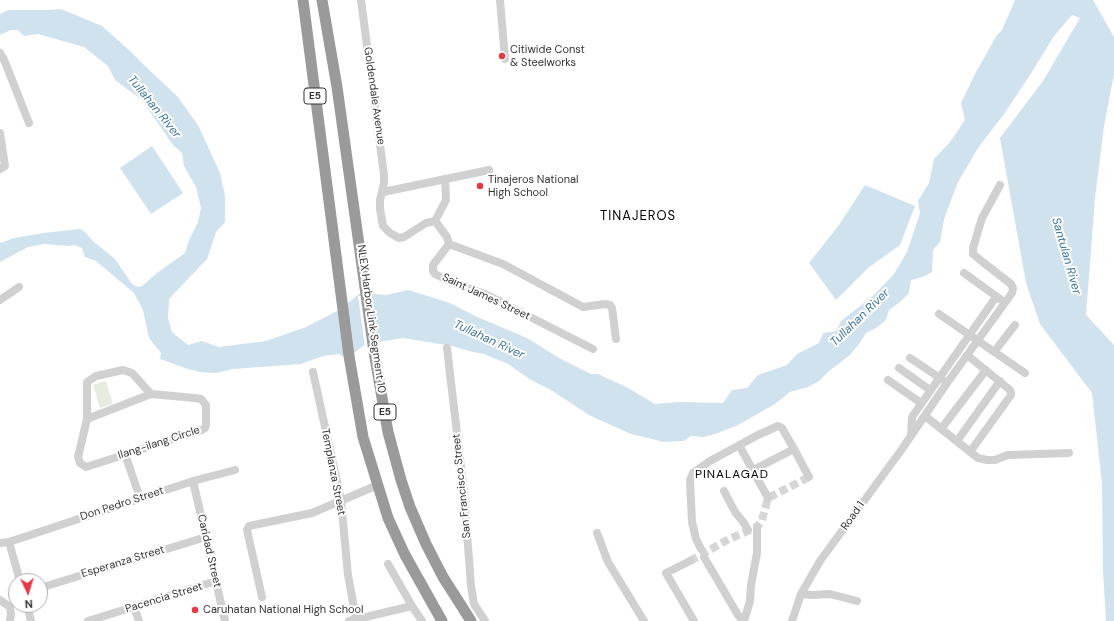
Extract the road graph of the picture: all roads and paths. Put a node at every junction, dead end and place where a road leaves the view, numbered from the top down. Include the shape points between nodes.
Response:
1 (303, 0) edge
2 (322, 0) edge
3 (361, 0) edge
4 (500, 0) edge
5 (0, 53) edge
6 (505, 59) dead end
7 (29, 123) dead end
8 (0, 133) edge
9 (0, 169) edge
10 (489, 170) dead end
11 (445, 179) junction
12 (1000, 185) dead end
13 (383, 192) junction
14 (435, 222) junction
15 (448, 244) junction
16 (964, 273) dead end
17 (19, 287) dead end
18 (996, 296) junction
19 (0, 300) edge
20 (1004, 302) junction
21 (939, 314) dead end
22 (1015, 325) dead end
23 (969, 335) junction
24 (616, 339) dead end
25 (977, 341) junction
26 (447, 348) dead end
27 (593, 349) dead end
28 (994, 352) junction
29 (967, 355) junction
30 (910, 358) dead end
31 (899, 368) dead end
32 (986, 370) junction
33 (313, 372) dead end
34 (1025, 373) dead end
35 (939, 377) junction
36 (888, 380) dead end
37 (1000, 381) junction
38 (947, 383) junction
39 (930, 390) junction
40 (151, 394) junction
41 (921, 403) junction
42 (925, 416) junction
43 (87, 419) junction
44 (941, 429) junction
45 (911, 435) junction
46 (957, 441) junction
47 (739, 445) junction
48 (794, 449) junction
49 (970, 452) junction
50 (1069, 453) dead end
51 (125, 454) junction
52 (236, 470) dead end
53 (753, 470) junction
54 (809, 477) dead end
55 (193, 481) junction
56 (373, 487) dead end
57 (724, 491) dead end
58 (140, 498) junction
59 (768, 498) dead end
60 (341, 500) junction
61 (756, 527) dead end
62 (748, 530) dead end
63 (597, 533) dead end
64 (206, 536) junction
65 (4, 542) edge
66 (690, 561) tunnel mouth
67 (388, 564) dead end
68 (17, 573) edge
69 (216, 581) junction
70 (48, 585) edge
71 (801, 594) junction
72 (262, 597) dead end
73 (0, 600) edge
74 (857, 601) dead end
75 (412, 606) junction
76 (134, 607) junction
77 (352, 620) edge
78 (10, 621) edge
79 (88, 621) edge
80 (139, 621) edge
81 (225, 621) edge
82 (422, 621) edge
83 (442, 621) edge
84 (471, 621) edge
85 (485, 621) edge
86 (644, 621) edge
87 (694, 621) edge
88 (743, 621) edge
89 (792, 621) edge

1 - 83 highway, E5 via 349,356 364,437 388,518 404,555
2 - 84 highway, NLEX Harbor Link Segment 10 / E5 via 388,432 401,480 423,538 443,577
3 - 13 street, Goldendale Avenue via 382,154
4 - 6 street
5 - 7 street
8 - 9 street via 5,166
10 - 11 street
11 - 13 street
11 - 14 street via 446,200
12 - 20 street, Road 1 via 982,218 973,254 1011,284 1012,293
13 - 14 street via 380,209 383,226 390,233 399,238 404,237 426,223
14 - 15 street via 447,237
15 - 24 street via 504,264 583,307 610,305
15 - 27 street, Saint James Street via 433,265 432,271 435,274 485,294
16 - 18 street
17 - 19 street
18 - 20 street
18 - 23 street
20 - 25 street, Road 1
21 - 23 street
22 - 28 street
23 - 25 street
23 - 35 street
25 - 28 street
25 - 29 street, Road 1
26 - 85 street, San Francisco Street via 464,493 471,586 474,604
28 - 34 street
29 - 32 street
29 - 38 street, Road 1
30 - 35 street
31 - 39 street
32 - 37 street
32 - 44 street
33 - 60 street, Templanza Street
35 - 38 street
35 - 39 street
36 - 41 street
37 - 46 street
37 - 49 street via 1010,390 1011,395
38 - 42 street, Road 1
39 - 41 street
40 - 43 street, Ilang-ilang Circle
40 - 43 street, Ilang-ilang Circle via 132,373 123,370 96,376 87,382
40 - 51 street, Ilang-ilang Circle via 201,399 206,405 206,425 202,430
41 - 45 street via 912,417
42 - 44 street
42 - 45 street, Road 1
43 - 51 street, Ilang-ilang Circle via 78,457 80,463 86,467
44 - 46 street
45 - 71 street, Road 1 via 820,561
46 - 49 street
47 - 48 street via 778,426 782,428
47 - 53 street
47 - 88 street via 710,460 692,473 690,480 692,522 696,539
48 - 53 street
48 - 54 street
49 - 50 street via 978,458 987,460 1008,455
51 - 58 street
52 - 55 street, Don Pedro Street
53 - 59 street
55 - 58 street, Don Pedro Street
55 - 64 street, Caridad Street
56 - 60 street
57 - 62 street
58 - 65 street, Don Pedro Street
60 - 72 street via 312,512 249,526 247,530
60 - 77 street, Templanza Street
61 - 88 street via 757,553 750,601
63 - 86 street via 608,562
64 - 69 street, Caridad Street
64 - 70 street, Esperanza Street
65 - 68 street
66 - 87 street via 666,573
67 - 75 street
69 - 76 street, Pacencia Street
69 - 81 street, Caridad Street
71 - 74 street via 830,594
71 - 89 street, Road 1
73 - 78 street via 10,607
75 - 77 street
75 - 82 street
76 - 79 street, Pacencia Street
76 - 80 street

